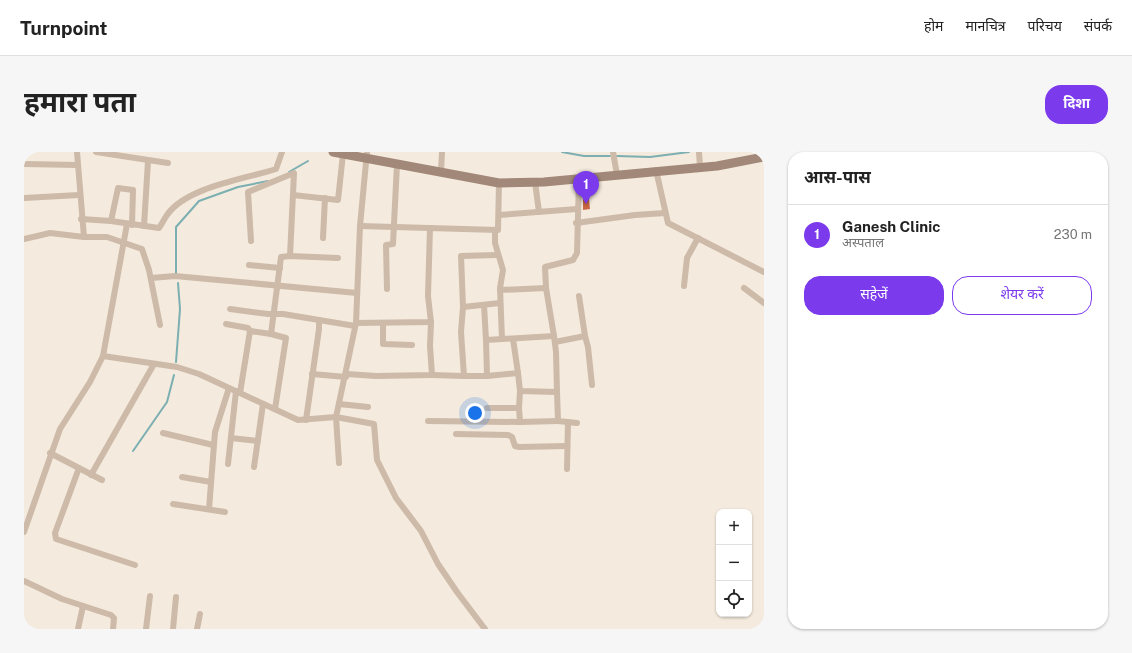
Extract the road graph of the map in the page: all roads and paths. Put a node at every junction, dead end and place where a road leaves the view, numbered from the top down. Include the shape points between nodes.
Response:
1 (77, 152) edge
2 (96, 152) edge
3 (282, 152) edge
4 (333, 152) edge
5 (442, 152) edge
6 (613, 152) edge
7 (699, 152) edge
8 (343, 154) junction
9 (366, 155) edge
10 (758, 156) edge
11 (148, 160) junction
12 (168, 163) dead end
13 (24, 164) edge
14 (397, 164) junction
15 (78, 165) junction
16 (700, 167) junction
17 (656, 170) junction
18 (441, 172) junction
19 (617, 175) junction
20 (579, 179) junction
21 (535, 182) junction
22 (499, 183) junction
23 (80, 195) junction
24 (294, 195) junction
25 (24, 198) edge
26 (325, 198) junction
27 (577, 209) junction
28 (539, 212) junction
29 (665, 213) junction
30 (499, 216) junction
31 (82, 219) junction
32 (111, 221) junction
33 (576, 223) junction
34 (130, 224) junction
35 (144, 226) junction
36 (360, 226) junction
37 (394, 227) junction
38 (430, 228) junction
39 (495, 230) junction
40 (84, 237) junction
41 (323, 238) dead end
42 (698, 238) junction
43 (24, 239) edge
44 (251, 241) dead end
45 (124, 242) junction
46 (497, 255) junction
47 (290, 256) junction
48 (338, 258) dead end
49 (249, 265) dead end
50 (280, 268) junction
51 (764, 272) edge
52 (151, 278) junction
53 (277, 285) junction
54 (684, 286) dead end
55 (546, 288) junction
56 (744, 288) dead end
57 (387, 289) dead end
58 (500, 290) junction
59 (357, 293) junction
60 (579, 296) dead end
61 (764, 303) edge
62 (500, 304) junction
63 (484, 305) junction
64 (463, 307) junction
65 (230, 308) dead end
66 (274, 314) junction
67 (319, 320) junction
68 (431, 322) junction
69 (226, 324) dead end
70 (356, 324) junction
71 (383, 324) junction
72 (160, 325) dead end
73 (250, 331) junction
74 (271, 334) junction
75 (584, 336) junction
76 (502, 339) junction
77 (513, 339) junction
78 (554, 339) junction
79 (486, 340) junction
80 (412, 345) dead end
81 (103, 356) junction
82 (154, 364) junction
83 (518, 373) junction
84 (312, 374) junction
85 (432, 375) junction
86 (346, 376) junction
87 (464, 376) junction
88 (487, 376) junction
89 (592, 385) dead end
90 (229, 388) junction
91 (520, 391) junction
92 (238, 392) junction
93 (557, 392) junction
94 (263, 404) junction
95 (340, 404) junction
96 (368, 407) dead end
97 (487, 408) dead end
98 (519, 408) junction
99 (275, 409) junction
100 (336, 417) junction
101 (306, 420) junction
102 (428, 421) dead end
103 (520, 422) junction
104 (558, 422) junction
105 (568, 422) junction
106 (578, 423) dead end
107 (163, 433) dead end
108 (456, 434) dead end
109 (231, 438) junction
110 (258, 441) junction
111 (213, 446) junction
112 (567, 446) junction
113 (50, 453) junction
114 (339, 463) dead end
115 (228, 464) dead end
116 (254, 467) dead end
117 (79, 468) junction
118 (567, 469) dead end
119 (91, 475) junction
120 (182, 477) dead end
121 (102, 480) dead end
122 (211, 482) junction
123 (173, 504) dead end
124 (209, 509) junction
125 (225, 512) dead end
126 (24, 532) edge
127 (135, 564) dead end
128 (24, 581) edge
129 (150, 596) dead end
130 (176, 597) dead end
131 (83, 606) junction
132 (200, 614) dead end
133 (78, 629) edge
134 (113, 629) edge
135 (146, 629) edge
136 (173, 629) edge
137 (197, 629) edge
138 (485, 629) edge

1 - 15 street
2 - 11 street
3 - 35 street via 276,169 188,196 167,213 159,228
4 - 8 street
5 - 18 street
6 - 19 street
7 - 16 street
8 - 9 street
8 - 26 street via 338,200
9 - 14 street
9 - 36 street
10 - 16 street
11 - 12 street
11 - 35 street
13 - 15 street
14 - 18 street
14 - 37 street
15 - 23 street
16 - 17 street
17 - 19 street
17 - 29 street
18 - 22 street
19 - 20 street
20 - 21 street
20 - 27 street
21 - 22 street
21 - 28 street
22 - 30 street
23 - 25 street
23 - 31 street
24 - 26 street
24 - 44 street via 294,173 248,192
24 - 47 street
26 - 41 street
27 - 28 street
27 - 33 street
28 - 30 street
29 - 33 street
29 - 42 street via 668,222
30 - 39 street via 498,230
31 - 32 street
31 - 40 street
32 - 34 street
32 - 34 street via 118,188 133,190
33 - 55 street via 577,253 573,260 545,267
34 - 35 street
34 - 45 street
36 - 37 street
36 - 59 street
37 - 38 street
37 - 57 street via 393,244 386,245
38 - 39 street
38 - 68 street via 428,296
39 - 46 street
40 - 43 street via 50,233
40 - 45 street via 107,237
42 - 51 street
42 - 54 street via 687,258
45 - 52 street via 142,249
45 - 81 street
46 - 58 street via 502,270
46 - 64 street via 461,256
47 - 48 street
47 - 50 street via 281,257
49 - 50 street
50 - 53 street
52 - 53 street via 175,276
52 - 72 street
53 - 59 street
53 - 66 street
55 - 58 street
55 - 78 street
56 - 61 street
58 - 62 street
59 - 70 street
60 - 75 street
62 - 63 street
62 - 76 street
63 - 64 street
63 - 79 street
64 - 87 street via 461,332
65 - 66 street
66 - 67 street
66 - 74 street
67 - 70 street
67 - 84 street
68 - 71 street
68 - 85 street
69 - 73 street via 248,328
70 - 71 street
70 - 86 street
71 - 80 street via 383,344
73 - 74 street
73 - 92 street
74 - 99 street via 286,338
75 - 78 street
75 - 89 street via 588,348
76 - 77 street
76 - 79 street
77 - 78 street
77 - 83 street
78 - 93 street
79 - 88 street
81 - 82 street
81 - 113 street via 90,382 60,428
82 - 90 street via 177,367 199,374
82 - 119 street
83 - 88 street
83 - 91 street
84 - 86 street
84 - 101 street
85 - 86 street
85 - 87 street
86 - 95 street
87 - 88 street
90 - 92 street
90 - 111 street via 218,419
91 - 93 street
91 - 98 street
92 - 94 street
92 - 109 street
93 - 104 street
94 - 99 street
94 - 110 street
95 - 96 street
95 - 100 street
97 - 98 street
98 - 103 street
99 - 101 street via 298,420
100 - 101 street
100 - 114 street
100 - 138 street via 374,424 377,460 396,498 421,531 453,587
102 - 103 street
103 - 104 street
104 - 105 street
105 - 106 street
105 - 112 street
107 - 111 street
108 - 112 street via 508,434 515,446 519,447
109 - 110 street
109 - 115 street
110 - 116 street
111 - 122 street
112 - 118 street
113 - 117 street
113 - 126 street
117 - 119 street
117 - 127 street via 55,537
119 - 121 street
120 - 122 street
122 - 124 street
123 - 124 street
124 - 125 street
128 - 131 street
129 - 135 street
130 - 136 street
131 - 133 street
131 - 134 street via 113,616
132 - 137 street

